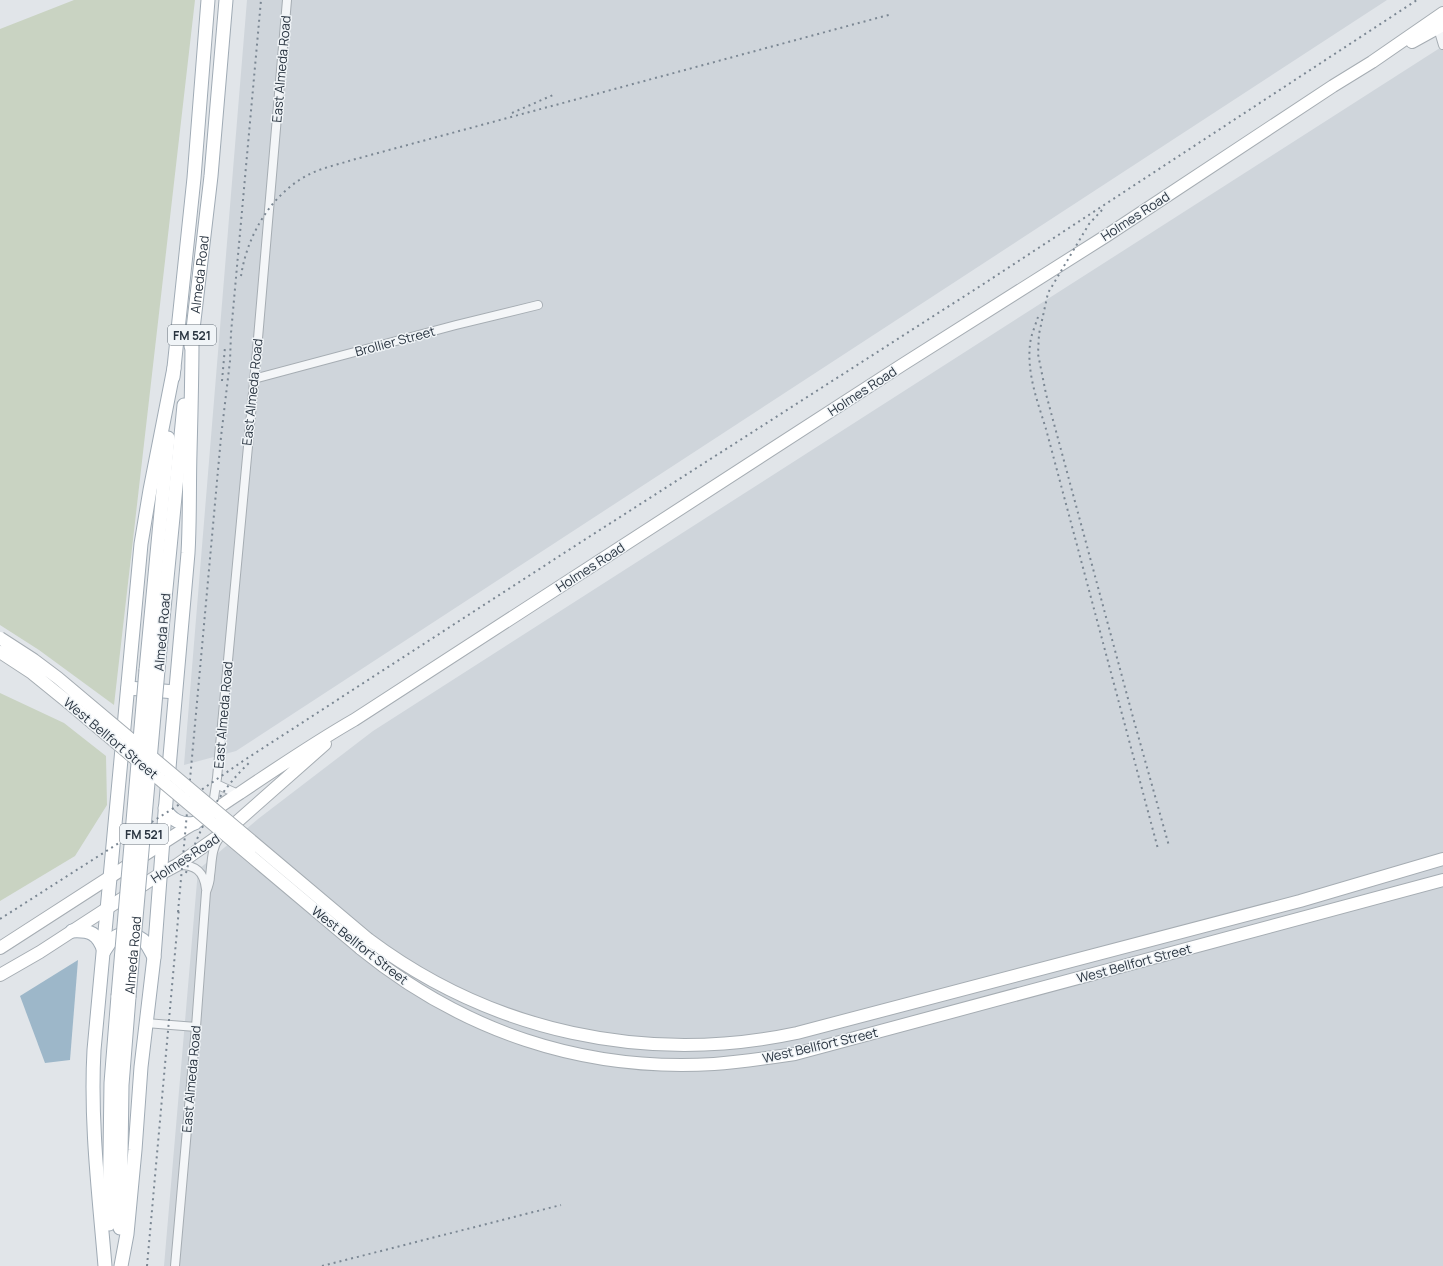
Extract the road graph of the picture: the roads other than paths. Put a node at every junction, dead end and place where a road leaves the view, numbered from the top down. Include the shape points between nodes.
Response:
1 (208, 0) edge
2 (226, 0) edge
3 (287, 0) edge
4 (1443, 13) edge
5 (1441, 27) edge
6 (1443, 45) edge
7 (1372, 62) junction
8 (538, 305) dead end
9 (192, 339) junction
10 (174, 368) junction
11 (254, 379) junction
12 (0, 638) edge
13 (0, 652) edge
14 (152, 670) junction
15 (127, 694) junction
16 (175, 698) junction
17 (354, 720) junction
18 (216, 784) junction
19 (238, 794) junction
20 (165, 808) junction
21 (212, 813) junction
22 (195, 823) junction
23 (221, 835) junction
24 (162, 844) junction
25 (1443, 859) edge
26 (1428, 863) junction
27 (177, 865) junction
28 (160, 874) junction
29 (111, 877) junction
30 (1438, 881) edge
31 (206, 892) junction
32 (108, 909) junction
33 (72, 931) junction
34 (364, 944) junction
35 (0, 948) edge
36 (104, 951) junction
37 (154, 957) junction
38 (1060, 964) junction
39 (0, 975) edge
40 (1064, 982) junction
41 (124, 997) junction
42 (146, 1023) junction
43 (196, 1027) junction
44 (648, 1045) junction
45 (647, 1063) junction
46 (106, 1266) edge
47 (120, 1266) edge
48 (175, 1266) edge

1 - 10 main road, Almeda Road / FM 521 via 194,178
2 - 9 main road, Almeda Road / FM 521 via 211,176
3 - 11 street, East Almeda Road
4 - 7 main road, Holmes Road
5 - 6 street
5 - 7 main road, Holmes Road
7 - 17 main road, Holmes Road
8 - 11 street, Brollier Street via 456,324
9 - 14 main road, Almeda Road / FM 521
9 - 16 main road via 190,523
10 - 14 main road, Almeda Road / FM 521
10 - 15 main road via 145,516
11 - 18 street, East Almeda Road
12 - 34 main road, West Bellfort Street, bridge via 58,678
13 - 34 main road, West Bellfort Street, bridge via 69,702
14 - 41 main road, Almeda Road / FM 521, bridge
15 - 16 main road
15 - 29 main road
16 - 20 main road
17 - 19 main road, Holmes Road
17 - 23 main road, Holmes Road
18 - 19 street, East Almeda Road
18 - 21 street, East Almeda Road
19 - 21 main road, Holmes Road
20 - 22 main road via 169,817 186,824
20 - 24 main road
21 - 22 main road, Holmes Road
22 - 24 main road, Holmes Road
23 - 27 main road, Holmes Road
23 - 31 street, East Almeda Road via 214,848
24 - 28 main road
24 - 29 main road, Holmes Road
25 - 26 main road, West Bellfort Street
26 - 30 main road
26 - 38 main road, West Bellfort Street via 1292,903
27 - 28 main road, Holmes Road
27 - 31 street, East Almeda Road via 193,866 199,871
28 - 32 main road, Holmes Road
28 - 37 main road
29 - 32 main road
29 - 35 main road, Holmes Road
30 - 40 main road, West Bellfort Street
31 - 43 street, East Almeda Road
32 - 33 main road, Holmes Road
32 - 36 main road
33 - 36 main road via 91,932 99,939
33 - 39 main road, Holmes Road
34 - 44 main road, West Bellfort Street via 435,982 500,1012 562,1031
34 - 45 main road, West Bellfort Street via 400,978 441,1004 505,1034 578,1054
36 - 37 main road via 113,939 129,934 142,939
36 - 46 main road via 92,1088
37 - 42 main road
38 - 40 main road
38 - 44 main road, West Bellfort Street via 778,1037 712,1045
40 - 45 main road, West Bellfort Street via 795,1054 714,1064
41 - 46 main road, Almeda Road / FM 521 via 110,1090
41 - 47 main road, Almeda Road / FM 521
42 - 43 street
42 - 47 main road via 127,1234
43 - 48 street, East Almeda Road
44 - 45 main road

